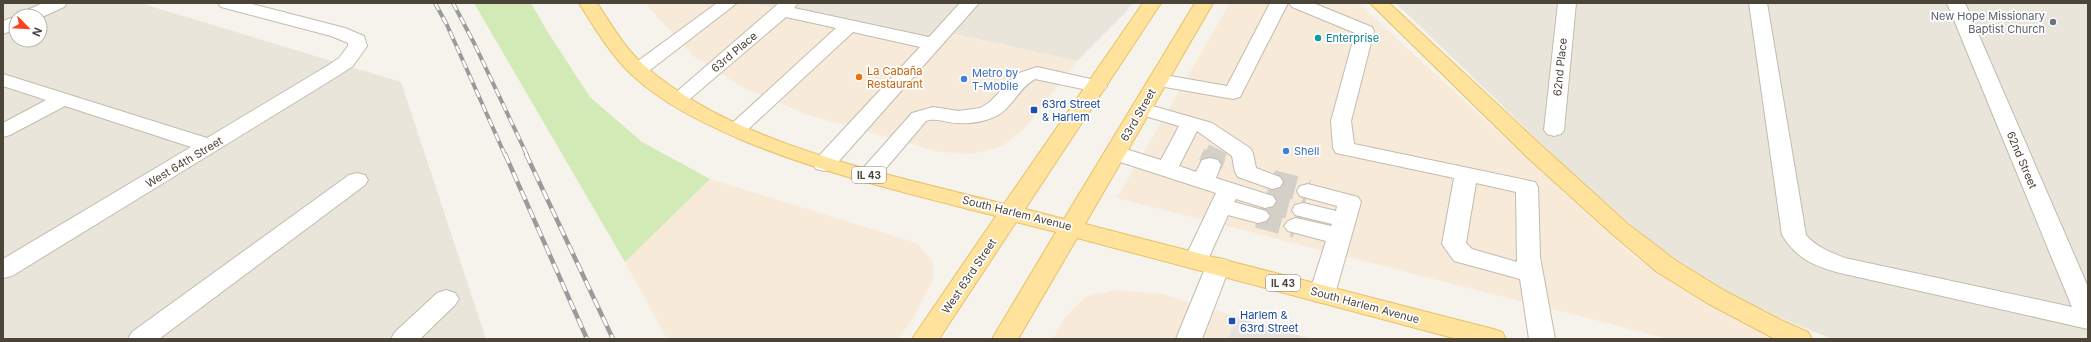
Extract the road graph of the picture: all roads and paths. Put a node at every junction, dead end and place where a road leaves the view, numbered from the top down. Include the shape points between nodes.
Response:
1 (58, 3) edge
2 (227, 3) edge
3 (728, 3) edge
4 (970, 3) edge
5 (1152, 3) edge
6 (1204, 3) edge
7 (1279, 3) edge
8 (1298, 3) edge
9 (1379, 3) edge
10 (1566, 3) edge
11 (1758, 3) edge
12 (1956, 3) edge
13 (592, 7) edge
14 (785, 7) edge
15 (47, 8) edge
16 (849, 26) junction
17 (933, 44) junction
18 (638, 70) junction
19 (3, 80) edge
20 (1159, 80) junction
21 (1097, 86) junction
22 (63, 99) junction
23 (677, 100) junction
24 (1142, 109) junction
25 (1191, 123) junction
26 (3, 130) edge
27 (736, 130) junction
28 (1554, 130) dead end
29 (210, 146) junction
30 (1116, 153) junction
31 (1213, 158) junction
32 (824, 164) junction
33 (1166, 169) junction
34 (1466, 174) junction
35 (868, 175) junction
36 (356, 180) dead end
37 (1225, 198) junction
38 (1012, 212) junction
39 (1072, 228) junction
40 (1342, 228) junction
41 (1207, 263) junction
42 (3, 270) edge
43 (1530, 274) junction
44 (1322, 294) junction
45 (446, 299) dead end
46 (2088, 316) edge
47 (2088, 320) edge
48 (141, 339) edge
49 (404, 339) edge
50 (925, 339) edge
51 (1005, 339) edge
52 (1189, 339) edge
53 (1493, 339) edge
54 (1542, 339) edge
55 (1799, 339) edge

1 - 15 street
2 - 29 street, West 64th Street via 338,32 357,40 358,46 340,66
3 - 18 street
4 - 17 street
5 - 21 main road
6 - 20 main road, 63rd Street
7 - 20 street via 1234,93
8 - 34 street via 1365,31 1341,121 1344,148
9 - 55 main road via 1535,152 1620,229 1661,262 1716,297
10 - 28 street, 62nd Place
11 - 47 street via 1794,235 1807,251 1840,265
12 - 46 street, 62nd Street
13 - 18 main road, South Harlem Avenue / IL 43 via 615,44
14 - 16 street
14 - 23 street, 63rd Place
16 - 17 street
16 - 27 street
17 - 32 street
18 - 23 main road, South Harlem Avenue / IL 43
19 - 22 street
20 - 24 main road, 63rd Street
21 - 35 street via 1029,73 1023,76 1000,105 990,112 955,117 935,112 926,113 919,117
21 - 38 main road
22 - 26 street
22 - 29 street
23 - 27 main road, South Harlem Avenue / IL 43
24 - 25 street
24 - 30 main road, 63rd Street
25 - 31 street via 1205,127
25 - 33 street
27 - 32 main road, South Harlem Avenue / IL 43
29 - 42 street, West 64th Street
30 - 33 street
30 - 39 main road, 63rd Street
31 - 33 street
31 - 37 street
31 - 37 street via 1242,153 1246,172 1265,200
32 - 35 main road, South Harlem Avenue / IL 43
34 - 43 street via 1527,187
34 - 43 street via 1454,244 1463,255
35 - 38 main road, South Harlem Avenue / IL 43
36 - 48 street
37 - 41 street
38 - 39 main road, South Harlem Avenue / IL 43
38 - 50 main road, West 63rd Street
39 - 41 main road, South Harlem Avenue / IL 43
39 - 51 main road
40 - 40 street via 1350,202 1302,209
40 - 44 street
41 - 44 main road, South Harlem Avenue / IL 43
41 - 52 street
43 - 54 street
44 - 53 main road, South Harlem Avenue / IL 43
45 - 49 street

